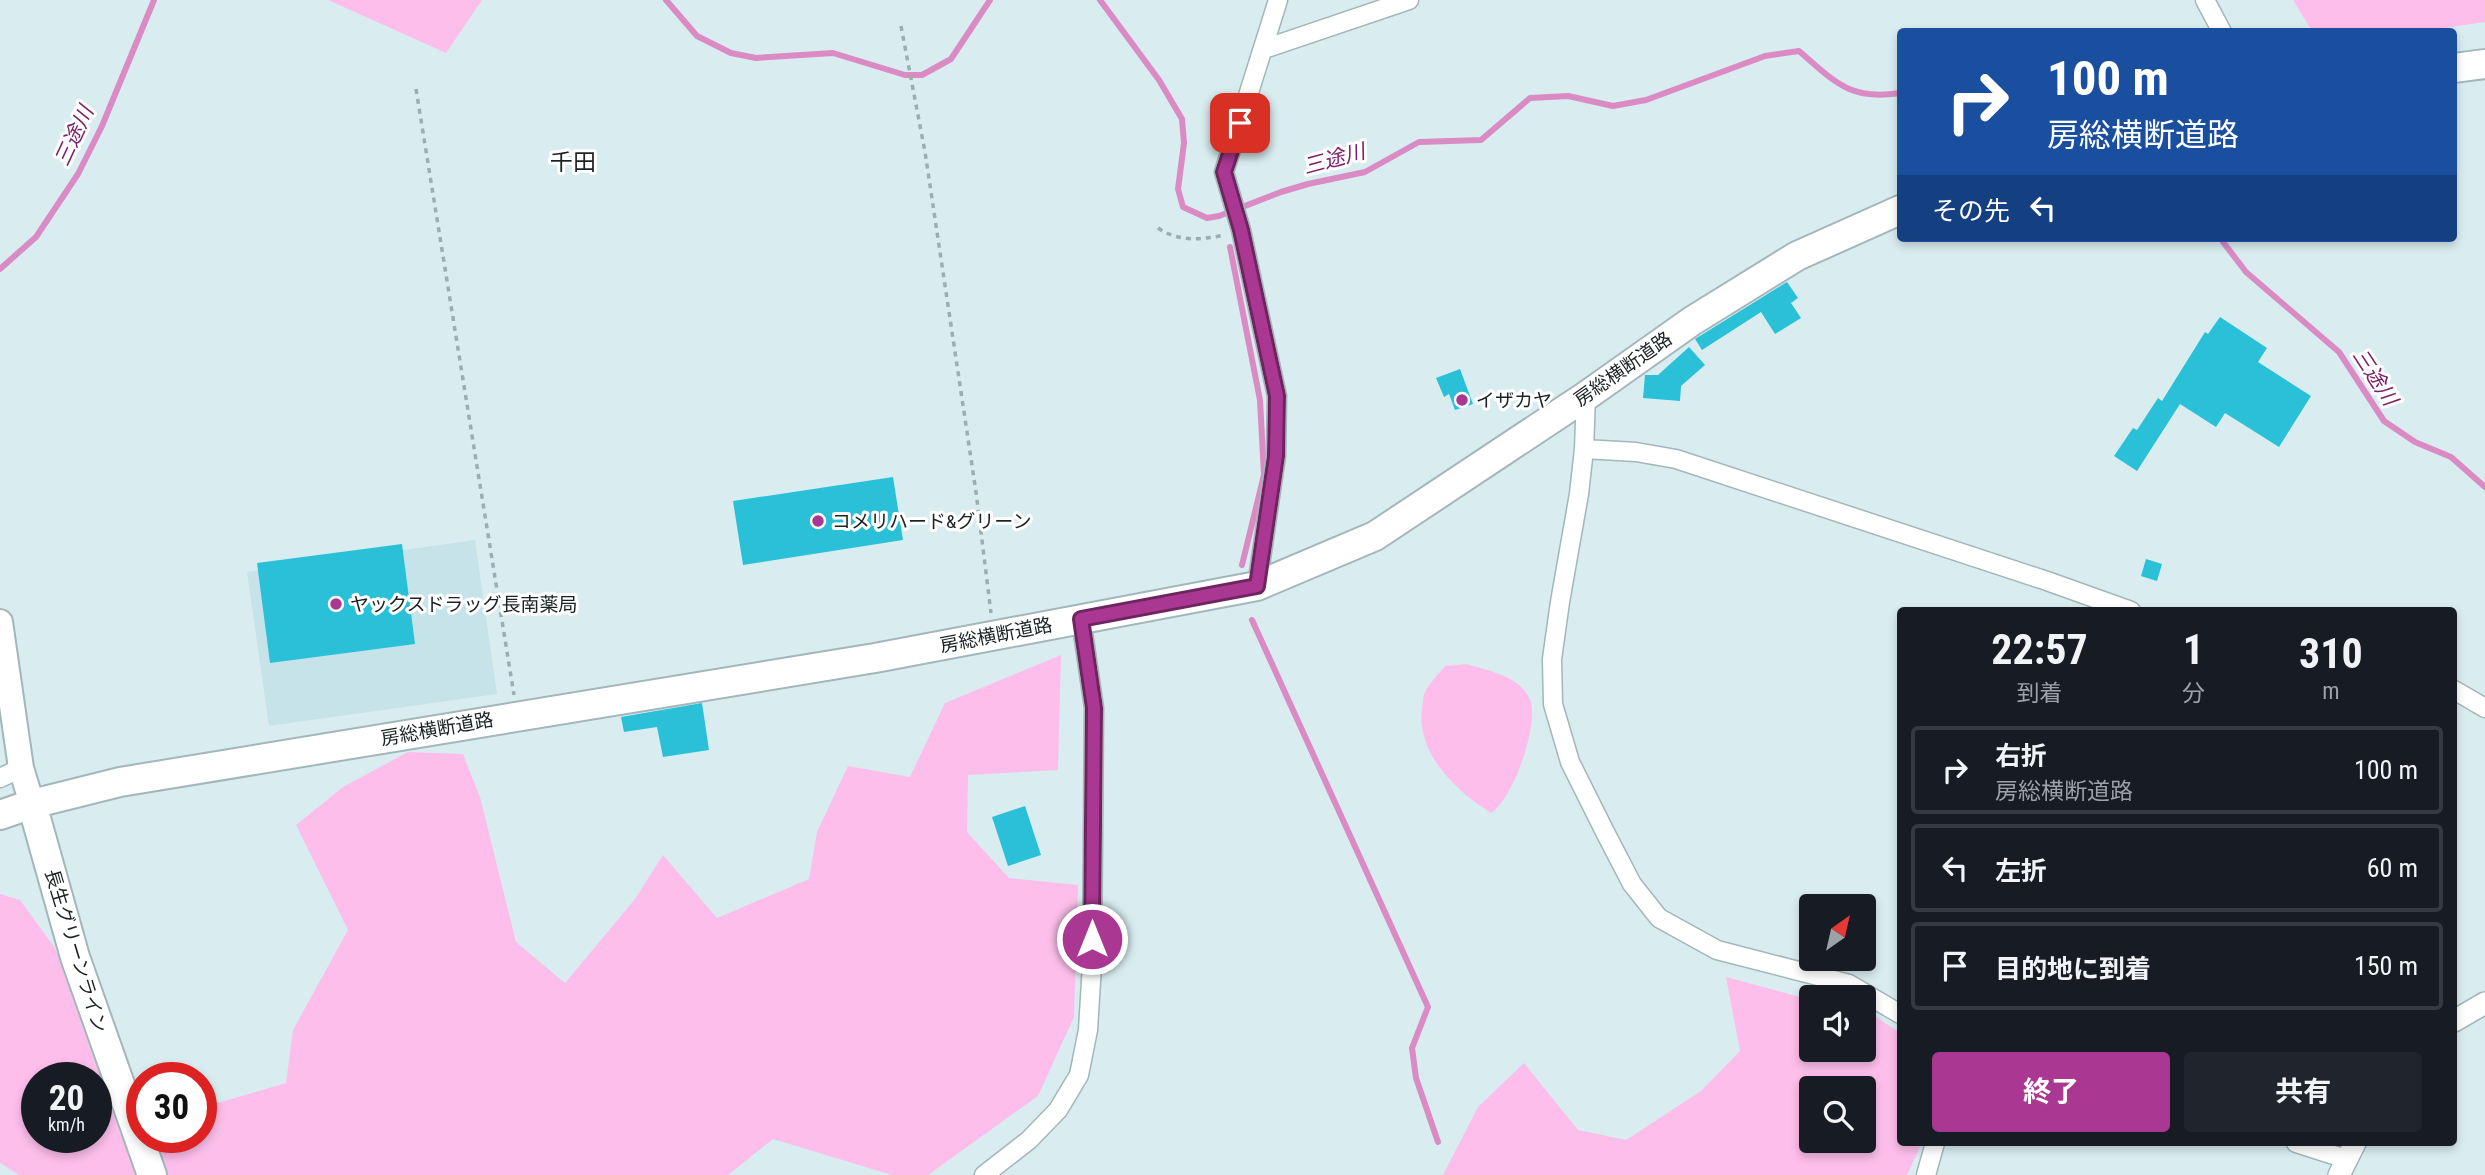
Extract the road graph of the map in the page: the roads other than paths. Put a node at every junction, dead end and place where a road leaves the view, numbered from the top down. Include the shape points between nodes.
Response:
1 (1278, 0) edge
2 (1409, 0) edge
3 (2205, 0) edge
4 (2220, 28) edge
5 (1264, 49) junction
6 (2485, 64) edge
7 (2457, 68) edge
8 (1897, 211) edge
9 (1586, 396) junction
10 (1584, 449) junction
11 (1257, 586) junction
12 (2120, 607) edge
13 (1081, 619) junction
14 (0, 622) edge
15 (2457, 692) edge
16 (2485, 708) edge
17 (10, 773) edge
18 (32, 804) junction
19 (0, 816) edge
20 (2485, 1003) edge
21 (1897, 1012) edge
22 (2457, 1019) edge
23 (1934, 1146) edge
24 (2306, 1146) edge
25 (2347, 1159) edge
26 (152, 1175) edge
27 (984, 1175) edge
28 (1926, 1175) edge

1 - 5 street
2 - 5 street
3 - 4 street
5 - 11 street via 1224,172 1277,396 1276,456
6 - 7 highway
8 - 9 highway, 房総横断道路 via 1797,256 1692,321
9 - 10 street
9 - 11 highway, 房総横断道路 via 1375,536
10 - 12 street via 1676,458
10 - 21 street via 1552,659 1553,704 1570,762 1632,884 1659,918 1717,950 1849,984
11 - 13 highway, 房総横断道路
13 - 18 highway, 房総横断道路 via 875,658 120,782
13 - 27 street via 1094,708 1088,1030 1079,1075 1058,1110
14 - 17 main road
15 - 16 street
17 - 18 main road
18 - 19 highway, 房総横断道路
18 - 26 highway, 長生グリーンライン via 75,957
20 - 22 street
23 - 28 street
24 - 25 street

